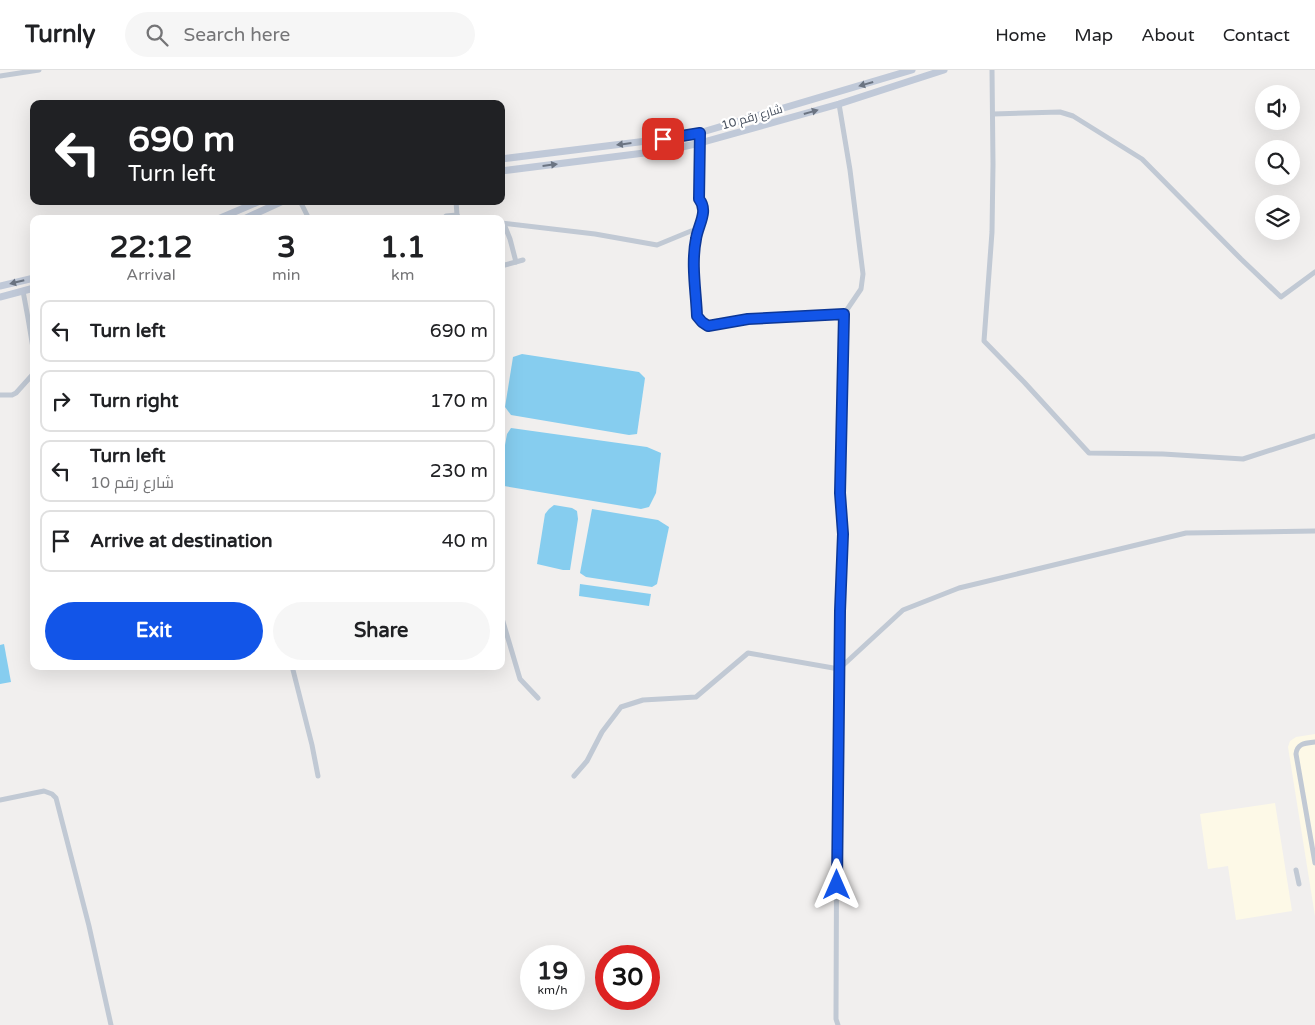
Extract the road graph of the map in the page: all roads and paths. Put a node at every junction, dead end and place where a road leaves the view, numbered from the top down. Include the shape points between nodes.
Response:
1 (39, 70) edge
2 (912, 70) edge
3 (944, 70) edge
4 (992, 70) edge
5 (0, 76) edge
6 (839, 104) junction
7 (993, 114) junction
8 (700, 133) junction
9 (700, 143) junction
10 (505, 159) edge
11 (505, 170) edge
12 (251, 205) edge
13 (274, 205) edge
14 (227, 215) edge
15 (253, 215) edge
16 (505, 224) edge
17 (505, 230) edge
18 (697, 231) junction
19 (523, 260) dead end
20 (516, 262) junction
21 (505, 265) edge
22 (1315, 272) edge
23 (30, 279) edge
24 (0, 286) edge
25 (30, 289) edge
26 (23, 291) junction
27 (0, 297) edge
28 (844, 314) junction
29 (30, 330) edge
30 (30, 377) edge
31 (0, 395) edge
32 (1315, 436) edge
33 (1315, 531) edge
34 (505, 628) edge
35 (839, 669) junction
36 (293, 670) edge
37 (538, 698) dead end
38 (1315, 742) edge
39 (318, 776) dead end
40 (574, 776) dead end
41 (0, 800) edge
42 (1315, 863) edge
43 (1296, 870) dead end
44 (1299, 884) dead end
45 (111, 1025) edge
46 (838, 1025) edge

1 - 5 street
2 -> 8 main road, شارع رقم 10
3 - 6 main road, شارع رقم 10
4 - 7 street
9 -> 6 main road, شارع رقم 10
6 - 28 street via 863,274 861,289
7 - 22 street via 1060,112 1073,116 1142,159 1281,297
7 - 32 street via 992,232 984,341 1089,453 1243,459
8 - 9 street
8 -> 10 main road, شارع رقم 10
11 -> 9 main road, شارع رقم 10
9 - 18 street via 699,199 703,213
12 - 14 main road
13 - 15 main road
16 - 18 street via 657,245
17 - 20 street
18 - 28 street via 694,251 697,316 708,326 748,319
19 - 20 street
20 - 21 street
23 -> 24 main road
25 - 26 main road
26 - 27 main road
26 - 29 street
28 - 35 street
30 - 31 street via 16,393
33 - 35 street via 1186,533 959,588 903,610
34 - 37 street via 520,679
35 - 40 street via 748,653 696,697 643,700 621,707
35 - 46 street
36 - 39 street
38 - 42 street via 1301,744 1296,751
41 - 45 street via 44,791 56,798
43 - 44 street

